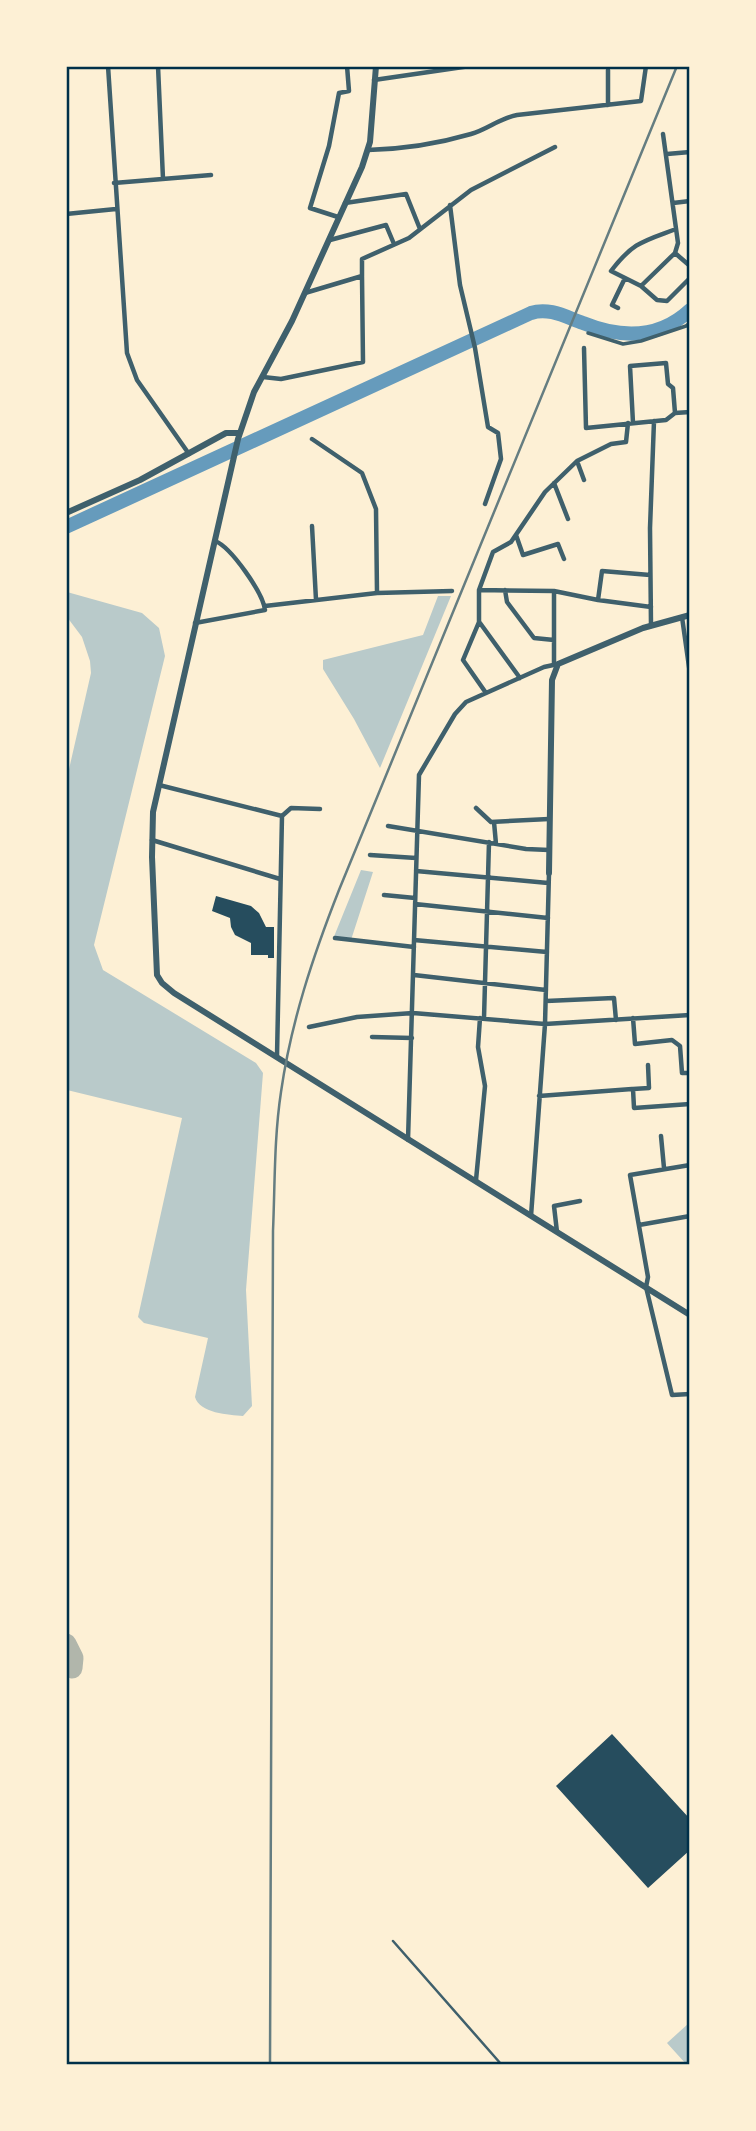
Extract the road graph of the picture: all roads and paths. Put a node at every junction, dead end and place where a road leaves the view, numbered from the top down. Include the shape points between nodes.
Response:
1 (107, 66) edge
2 (158, 66) edge
3 (347, 66) edge
4 (376, 66) edge
5 (470, 66) edge
6 (646, 66) edge
7 (608, 70) dead end
8 (374, 80) junction
9 (608, 105) junction
10 (663, 134) dead end
11 (555, 147) dead end
12 (368, 150) junction
13 (690, 152) edge
14 (667, 153) junction
15 (211, 175) dead end
16 (163, 179) junction
17 (114, 183) junction
18 (690, 201) edge
19 (345, 203) junction
20 (673, 204) junction
21 (450, 205) junction
22 (116, 209) junction
23 (66, 214) edge
24 (338, 217) junction
25 (421, 229) junction
26 (676, 229) junction
27 (327, 241) junction
28 (394, 244) junction
29 (675, 253) junction
30 (690, 266) edge
31 (362, 276) junction
32 (625, 278) junction
33 (690, 278) edge
34 (641, 286) junction
35 (305, 293) junction
36 (618, 308) dead end
37 (690, 323) edge
38 (588, 333) dead end
39 (584, 348) dead end
40 (263, 377) junction
41 (690, 412) edge
42 (675, 414) junction
43 (654, 421) junction
44 (631, 423) junction
45 (239, 436) junction
46 (312, 439) dead end
47 (189, 454) junction
48 (577, 461) junction
49 (584, 480) dead end
50 (554, 482) junction
51 (485, 504) dead end
52 (66, 513) edge
53 (568, 519) dead end
54 (312, 526) dead end
55 (516, 534) junction
56 (215, 541) junction
57 (564, 559) dead end
58 (650, 575) junction
59 (479, 590) junction
60 (505, 590) junction
61 (452, 591) dead end
62 (554, 591) junction
63 (377, 593) junction
64 (316, 600) junction
65 (598, 600) junction
66 (265, 606) junction
67 (651, 607) junction
68 (686, 616) edge
69 (479, 622) junction
70 (195, 623) junction
71 (651, 626) junction
72 (554, 640) junction
73 (556, 665) junction
74 (690, 674) edge
75 (520, 678) junction
76 (486, 693) junction
77 (159, 785) junction
78 (476, 808) dead end
79 (320, 809) dead end
80 (282, 816) junction
81 (550, 819) junction
82 (494, 822) junction
83 (388, 826) dead end
84 (417, 830) junction
85 (152, 840) junction
86 (489, 842) junction
87 (496, 844) junction
88 (549, 850) junction
89 (370, 855) dead end
90 (416, 859) junction
91 (416, 871) junction
92 (549, 873) joint
93 (486, 877) junction
94 (280, 879) junction
95 (548, 883) junction
96 (384, 895) dead end
97 (415, 901) junction
98 (486, 911) junction
99 (548, 918) junction
100 (335, 938) dead end
101 (414, 940) junction
102 (485, 946) junction
103 (414, 947) junction
104 (547, 952) junction
105 (414, 975) junction
106 (484, 983) junction
107 (546, 990) junction
108 (545, 1001) junction
109 (413, 1013) junction
110 (690, 1015) edge
111 (482, 1018) junction
112 (633, 1018) junction
113 (616, 1020) junction
114 (545, 1024) junction
115 (309, 1027) dead end
116 (372, 1037) dead end
117 (412, 1038) junction
118 (277, 1056) junction
119 (648, 1065) dead end
120 (690, 1073) edge
121 (633, 1089) junction
122 (539, 1096) junction
123 (690, 1104) edge
124 (661, 1136) dead end
125 (408, 1140) junction
126 (690, 1165) edge
127 (664, 1168) junction
128 (475, 1183) junction
129 (580, 1201) dead end
130 (690, 1216) edge
131 (531, 1217) junction
132 (639, 1225) junction
133 (557, 1233) junction
134 (646, 1287) junction
135 (690, 1315) edge
136 (690, 1394) edge
137 (393, 1941) dead end
138 (501, 2064) edge

1 - 17 street
2 - 16 street
3 - 24 street via 349,91 339,93 310,208
4 - 8 street
5 - 8 street
6 - 9 street via 641,101
7 - 9 street
8 - 12 street
9 - 12 street via 517,115 435,144
10 - 14 street
11 - 21 street
12 - 19 street
13 - 14 street
14 - 20 street
15 - 16 street
16 - 17 street
17 - 22 street
18 - 20 street
19 - 24 street
19 - 25 street via 406,194
20 - 26 street
21 - 25 street
21 - 51 street via 460,285 488,427 498,433 501,459
22 - 23 street
22 - 47 street via 127,353 137,380
24 - 27 street
25 - 28 street
26 - 29 street
26 - 32 street via 628,250 611,271
27 - 28 street via 386,225
27 - 35 street
28 - 31 street via 362,259
29 - 30 street
29 - 34 street
31 - 35 street
31 - 40 street via 363,362 281,379
32 - 34 street
32 - 36 street via 612,305
33 - 34 street via 667,301 657,300
35 - 40 street
37 - 38 street via 623,344
39 - 44 street via 586,428
40 - 45 street
41 - 42 street
42 - 43 street
42 - 44 street via 666,363 630,366
43 - 44 street
43 - 58 street
44 - 48 street via 626,442 611,444
45 - 47 street via 226,433
45 - 56 street
46 - 63 street via 362,473 376,509
47 - 52 street
48 - 49 street
48 - 50 street
50 - 53 street
50 - 55 street
54 - 64 street
55 - 57 street via 523,555 558,544
55 - 59 street via 493,552
56 - 66 street via 251,579
56 - 70 street
58 - 65 street via 602,571
58 - 67 street
59 - 60 street
59 - 69 street
60 - 62 street
60 - 72 street via 507,602 534,638
61 - 63 street
62 - 65 street
62 - 72 street
63 - 64 street
64 - 66 street
65 - 67 street
66 - 70 street via 265,610
67 - 71 street
68 - 71 street
68 - 74 street
69 - 75 street
69 - 76 street via 463,660
70 - 77 street
71 - 73 street
72 - 73 street
73 - 75 street
73 - 81 street
75 - 76 street
76 - 84 street via 466,702 455,714 419,775
77 - 80 street
77 - 85 street
78 - 82 street
79 - 80 street via 291,808
80 - 94 street
81 - 82 street
81 - 88 street
82 - 87 street
83 - 84 street
84 - 86 street
84 - 90 street
85 - 94 street
85 - 118 street via 157,975 174,993
86 - 87 street
86 - 93 street
87 - 88 street
88 - 92 street
89 - 90 street
90 - 91 street
91 - 93 street
91 - 97 street
92 - 95 street
93 - 95 street
93 - 98 street
94 - 118 street
95 - 99 street
96 - 97 street
97 - 98 street
97 - 101 street
98 - 99 street
98 - 102 street
99 - 104 street
100 - 103 street
101 - 102 street
101 - 103 street
102 - 104 street
102 - 106 street
103 - 105 street
104 - 107 street
105 - 106 street
105 - 109 street
106 - 107 street
106 - 111 street
107 - 108 street
108 - 113 street via 614,998
108 - 114 street
109 - 111 street
109 - 115 street
109 - 117 street
110 - 112 street
111 - 114 street
111 - 128 street via 478,1047 485,1086
112 - 113 street
112 - 120 street via 635,1044 672,1041 680,1045 682,1073
113 - 114 street
114 - 122 street
116 - 117 street
117 - 125 street
118 - 125 street
119 - 121 street via 649,1087
121 - 122 street
121 - 123 street via 634,1108
122 - 131 street
124 - 127 street
125 - 128 street
126 - 127 street
127 - 132 street via 630,1175
128 - 131 street
129 - 133 street via 554,1206
130 - 132 street
131 - 133 street
132 - 134 street
133 - 134 street
134 - 135 street
134 - 136 street via 673,1395
137 - 138 lane

